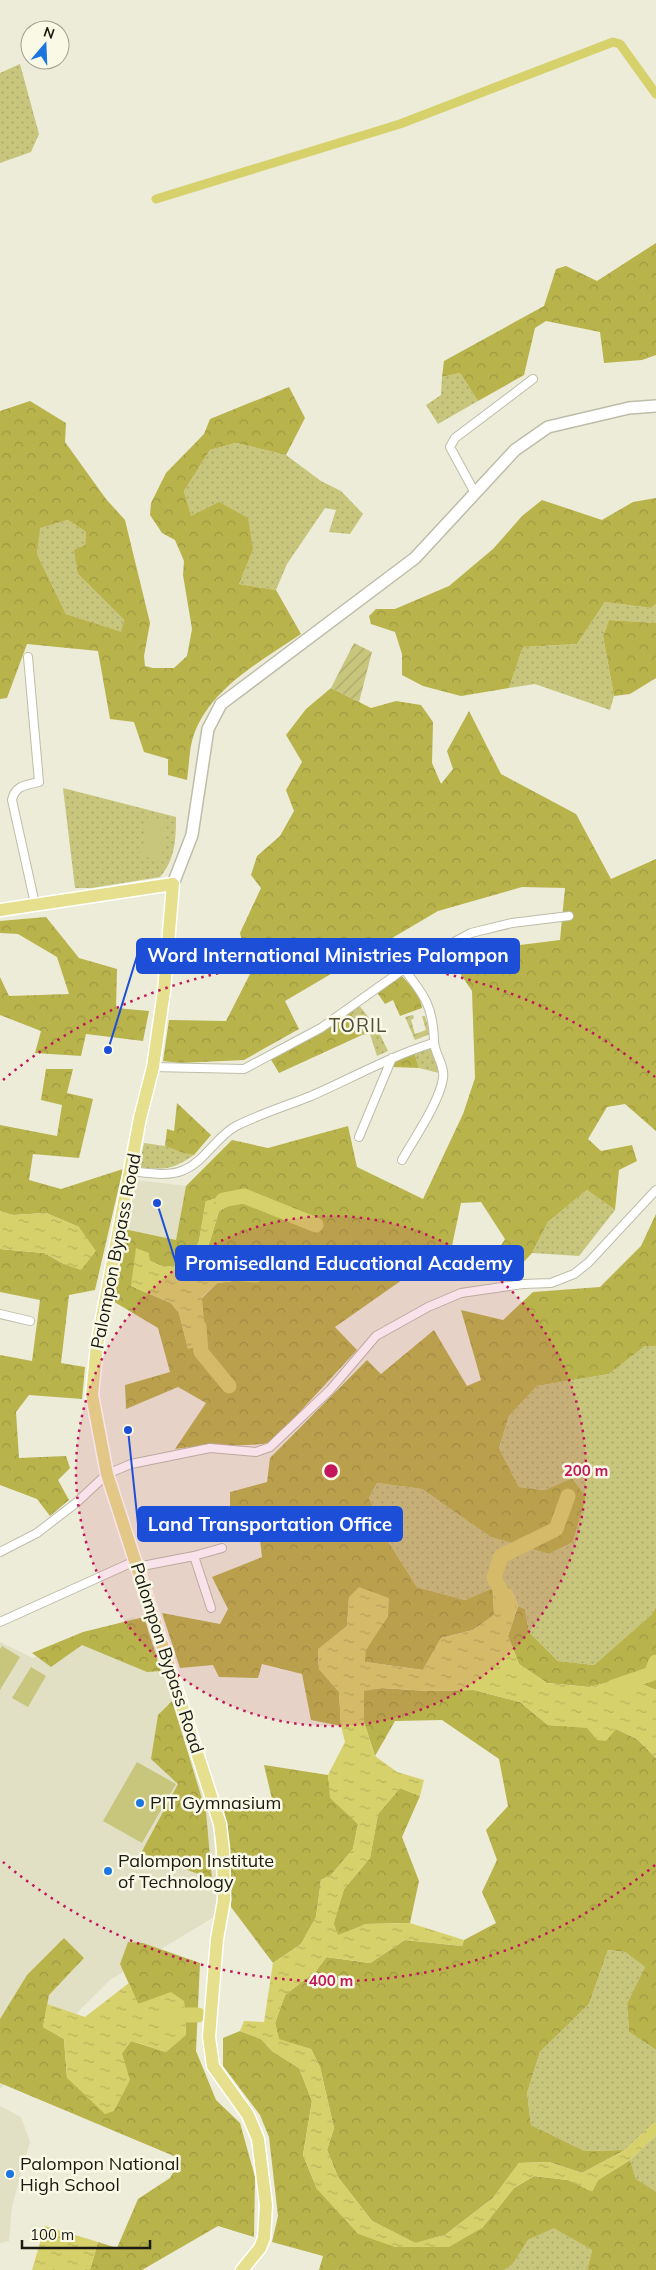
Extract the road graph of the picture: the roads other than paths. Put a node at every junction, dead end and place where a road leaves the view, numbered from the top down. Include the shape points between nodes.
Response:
1 (533, 379) dead end
2 (656, 406) edge
3 (475, 493) junction
4 (28, 657) dead end
5 (173, 884) junction
6 (35, 904) junction
7 (0, 910) edge
8 (569, 916) dead end
9 (404, 969) junction
10 (433, 1043) junction
11 (392, 1058) junction
12 (153, 1067) junction
13 (359, 1137) dead end
14 (402, 1160) dead end
15 (131, 1171) junction
16 (656, 1190) edge
17 (0, 1314) edge
18 (30, 1320) dead end
19 (107, 1474) junction
20 (222, 1548) dead end
21 (0, 1552) edge
22 (194, 1556) junction
23 (136, 1564) junction
24 (211, 1608) dead end
25 (0, 1622) edge
26 (242, 2270) edge

1 - 3 street via 456,438 450,447
2 - 3 main road via 629,408 548,427 515,450
3 - 5 main road via 415,558 221,704 208,729 192,835
4 - 6 street via 39,782 20,786 12,800
5 - 6 main road
5 - 12 main road, Palompon Bypass Road via 164,991
6 - 7 main road
8 - 9 street via 512,923 471,934
9 - 10 street via 426,998 435,1032
9 - 12 street via 321,1028 244,1069
10 - 11 street
10 - 14 street via 444,1077
11 - 13 street
11 - 15 street via 236,1126 183,1171 161,1174
12 - 15 main road, Palompon Bypass Road
15 - 19 main road, Palompon Bypass Road via 97,1345 92,1395
16 - 19 street via 574,1274 551,1283 461,1294 428,1307 376,1336 330,1390 270,1447 256,1452 210,1448 131,1464
17 - 18 street
19 - 21 street via 76,1504 37,1533
19 - 23 main road, Palompon Bypass Road
20 - 22 street
22 - 23 street
22 - 24 street
23 - 25 street
23 - 26 main road, Palompon Bypass Road via 220,1824 224,1900 217,1939 209,2036 213,2066 248,2115 258,2139 266,2205 264,2238

